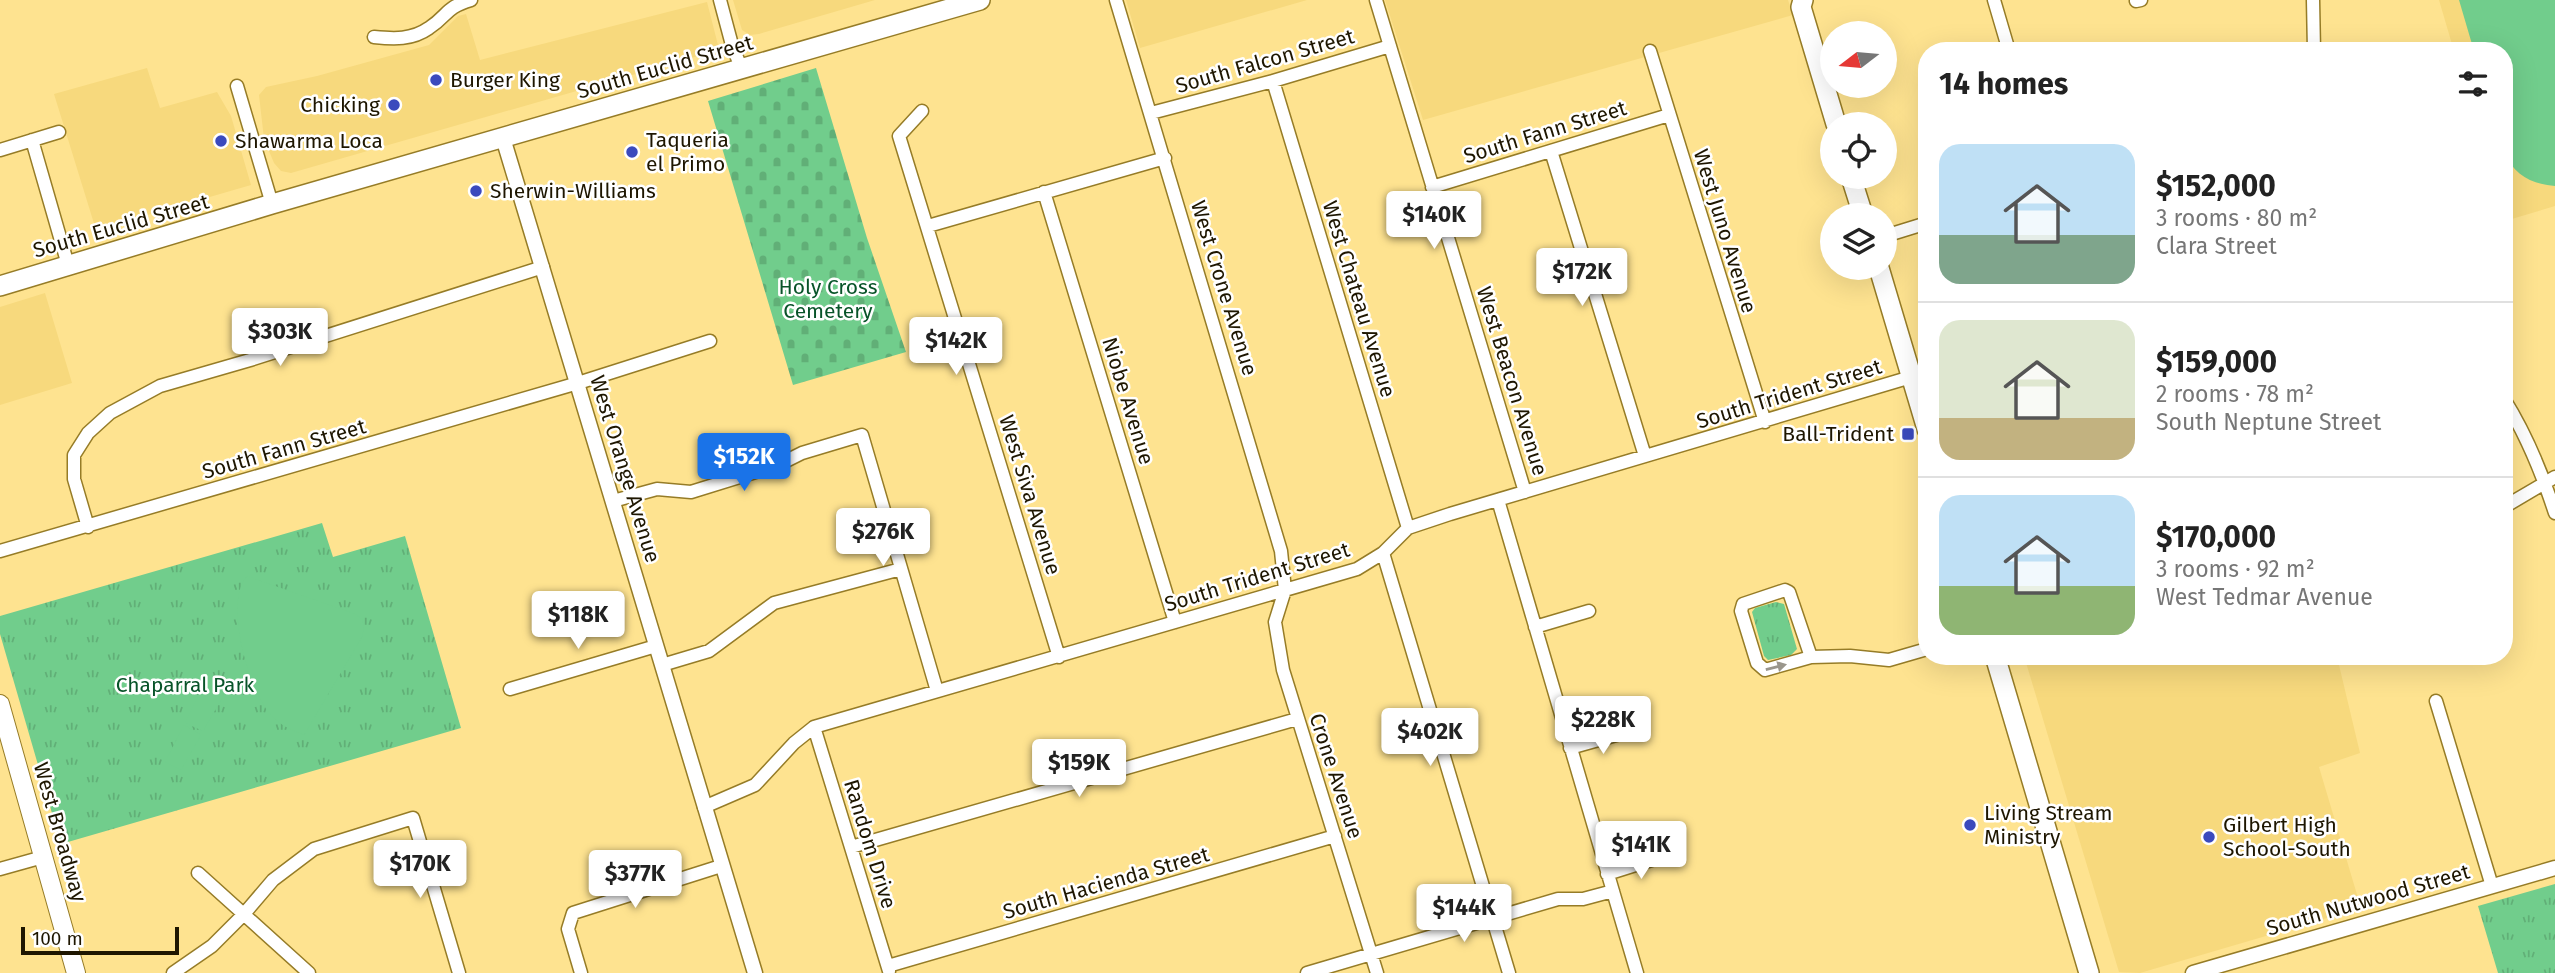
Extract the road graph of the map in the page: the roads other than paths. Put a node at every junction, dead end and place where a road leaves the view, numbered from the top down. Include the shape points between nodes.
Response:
1 (471, 0) edge
2 (720, 0) edge
3 (980, 0) edge
4 (1116, 0) edge
5 (1376, 0) edge
6 (1994, 0) edge
7 (2313, 0) edge
8 (1799, 2) edge
9 (374, 37) dead end
10 (2006, 42) edge
11 (2314, 42) edge
12 (1390, 46) junction
13 (1650, 51) dead end
14 (742, 69) junction
15 (1273, 81) junction
16 (237, 86) dead end
17 (922, 111) dead end
18 (1832, 112) edge
19 (1151, 113) junction
20 (1669, 115) junction
21 (60, 132) dead end
22 (503, 138) junction
23 (32, 140) junction
24 (0, 150) edge
25 (1551, 151) junction
26 (1165, 158) junction
27 (1432, 187) junction
28 (1044, 192) junction
29 (272, 204) junction
30 (928, 226) junction
31 (1918, 226) edge
32 (1897, 232) edge
33 (68, 265) junction
34 (543, 267) junction
35 (1883, 280) edge
36 (0, 286) edge
37 (710, 341) dead end
38 (1911, 377) junction
39 (578, 383) junction
40 (1918, 400) edge
41 (2513, 412) edge
42 (1765, 422) junction
43 (1645, 456) junction
44 (2550, 480) edge
45 (1525, 492) junction
46 (1497, 500) junction
47 (613, 501) junction
48 (2513, 502) edge
49 (2555, 513) edge
50 (88, 527) junction
51 (1408, 528) junction
52 (0, 551) edge
53 (1383, 553) junction
54 (901, 569) junction
55 (1285, 590) junction
56 (1589, 611) dead end
57 (1175, 622) junction
58 (1535, 627) junction
59 (656, 646) junction
60 (1918, 652) edge
61 (1059, 657) junction
62 (1811, 657) junction
63 (1998, 665) edge
64 (662, 666) junction
65 (510, 689) dead end
66 (937, 691) junction
67 (2436, 701) dead end
68 (0, 704) edge
69 (1297, 719) junction
70 (814, 727) junction
71 (1627, 732) dead end
72 (1570, 748) junction
73 (704, 807) junction
74 (1335, 836) junction
75 (851, 847) junction
76 (1664, 856) dead end
77 (43, 857) junction
78 (722, 866) junction
79 (2555, 868) edge
80 (0, 869) edge
81 (198, 873) dead end
82 (1607, 873) junction
83 (2492, 886) junction
84 (1613, 891) junction
85 (244, 914) junction
86 (1492, 918) junction
87 (1372, 954) junction
88 (889, 970) edge
89 (76, 973) edge
90 (173, 973) edge
91 (309, 973) edge
92 (459, 973) edge
93 (581, 973) edge
94 (755, 973) edge
95 (1307, 973) edge
96 (1377, 973) edge
97 (1509, 973) edge
98 (1637, 973) edge
99 (2089, 973) edge
100 (2193, 973) edge

1 - 9 street via 452,6 429,29 401,40
2 - 14 street
3 - 14 main road, South Euclid Street
4 - 19 street, West Crone Avenue
5 - 12 street, West Beacon Avenue
6 - 10 street
7 - 11 street
8 - 18 main road
12 - 15 street, South Falcon Street
12 - 27 street, West Beacon Avenue
13 - 20 street, West Juno Avenue
14 - 22 main road, South Euclid Street
15 - 19 street, South Falcon Street
15 - 51 street, West Chateau Avenue
16 - 29 street
17 - 30 street, West Siva Avenue via 900,135
19 - 26 street, West Crone Avenue
20 - 25 street, South Fann Street
20 - 42 street, West Juno Avenue
21 - 23 street
22 - 29 main road, South Euclid Street
22 - 34 street, West Orange Avenue
23 - 24 street
23 - 33 street
25 - 27 street, South Fann Street
25 - 43 street
26 - 28 street
26 - 55 street, West Crone Avenue via 1263,485 1281,551
27 - 45 street, West Beacon Avenue
28 - 30 street
28 - 57 street, Niobe Avenue
29 - 33 main road, South Euclid Street
30 - 61 street, West Siva Avenue
31 - 32 street
33 - 36 main road, South Euclid Street
34 - 39 street, West Orange Avenue
34 - 50 street via 160,386 110,414 88,433 74,455 74,479
35 - 38 main road
37 - 39 street, South Fann Street
38 - 40 main road
38 - 42 street, South Trident Street
39 - 47 street, West Orange Avenue
39 - 50 street, South Fann Street
41 - 44 street
42 - 43 street, South Trident Street
43 - 45 street, South Trident Street
44 - 48 street
44 - 49 street
45 - 46 street, South Trident Street
46 - 51 street, South Trident Street
46 - 58 street
47 - 54 street via 657,489 691,492 862,435
47 - 59 street, West Orange Avenue
50 - 52 street, South Fann Street
51 - 53 street, South Trident Street
53 - 55 street, South Trident Street via 1357,569
53 - 86 street
54 - 64 street via 774,603 709,651
54 - 66 street
55 - 57 street, South Trident Street
55 - 69 street, Crone Avenue via 1275,622
56 - 58 street
57 - 61 street, South Trident Street
58 - 72 street
59 - 64 street, West Orange Avenue
59 - 65 street
60 - 62 street via 1889,660
61 - 66 street, South Trident Street
62 -> 62 street via 1789,592 1743,604 1741,611 1763,670
63 - 99 main road
64 - 73 street, West Orange Avenue
66 - 70 street, South Trident Street
67 - 83 street
68 - 77 main road, West Broadway
69 - 74 street, Crone Avenue
69 - 75 street
70 - 73 street, South Trident Street via 755,785
70 - 75 street, Random Drive
71 - 72 street
72 - 82 street
73 - 78 street, West Orange Avenue
74 - 87 street, Crone Avenue
74 - 88 street, South Hacienda Street
75 - 88 street, Random Drive
76 - 82 street
77 - 80 street
77 - 89 main road, West Broadway
78 - 93 street via 573,913 568,929
78 - 94 street, West Orange Avenue
79 - 83 street, South Nutwood Street
81 - 85 street
82 - 84 street
83 - 100 street, South Nutwood Street
84 - 86 street via 1583,899 1558,899
84 - 98 street
85 - 90 street via 212,946
85 - 91 street
85 - 92 street via 272,880 314,849 413,818
86 - 87 street
86 - 97 street
87 - 95 street
87 - 96 street, Crone Avenue

